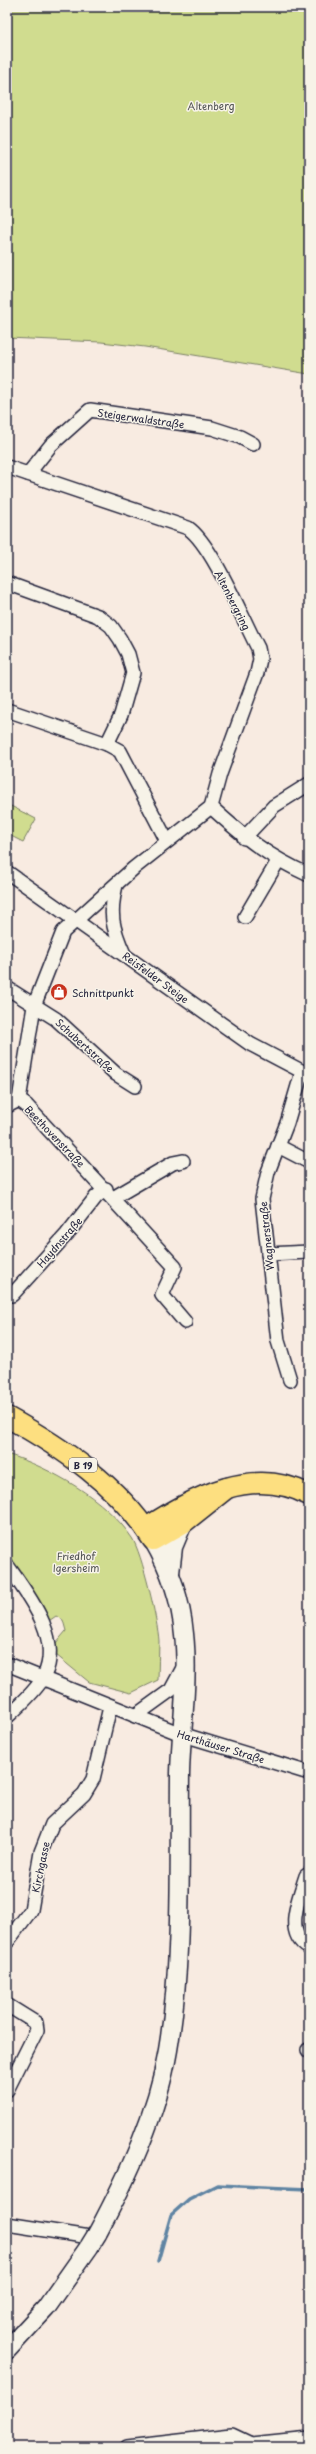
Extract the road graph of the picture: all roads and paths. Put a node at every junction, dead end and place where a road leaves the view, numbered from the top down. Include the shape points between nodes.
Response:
1 (254, 444) dead end
2 (7, 466) edge
3 (28, 474) junction
4 (7, 583) edge
5 (7, 710) edge
6 (107, 744) junction
7 (309, 784) edge
8 (211, 807) junction
9 (244, 838) junction
10 (167, 841) junction
11 (278, 861) junction
12 (7, 872) edge
13 (309, 875) edge
14 (116, 885) junction
15 (245, 918) dead end
16 (77, 920) junction
17 (124, 954) junction
18 (7, 988) edge
19 (34, 1006) junction
20 (305, 1074) edge
21 (135, 1086) dead end
22 (19, 1100) junction
23 (7, 1106) edge
24 (278, 1146) junction
25 (183, 1161) dead end
26 (309, 1162) edge
27 (109, 1194) junction
28 (309, 1252) edge
29 (268, 1254) junction
30 (12, 1295) dead end
31 (185, 1322) dead end
32 (290, 1380) dead end
33 (7, 1417) edge
34 (227, 1488) junction
35 (309, 1495) edge
36 (182, 1523) junction
37 (149, 1534) junction
38 (7, 1565) edge
39 (170, 1574) junction
40 (186, 1662) junction
41 (7, 1664) edge
42 (44, 1678) junction
43 (110, 1707) junction
44 (134, 1716) junction
45 (7, 1717) edge
46 (181, 1734) junction
47 (309, 1772) edge
48 (309, 1874) edge
49 (7, 1942) edge
50 (309, 1948) edge
51 (7, 2005) edge
52 (7, 2088) edge
53 (7, 2224) edge
54 (94, 2240) junction
55 (7, 2350) edge
56 (309, 2438) edge
57 (164, 2444) edge
58 (127, 2447) edge

1 - 3 street, Steigerwaldstraße via 212,428 90,410 51,445
2 - 3 street, Altenbergring
3 - 8 street, Altenbergring via 188,528 197,534 209,552 258,648 260,660 246,710 220,774
4 - 6 street via 98,616 120,639 133,672 121,715
5 - 6 street
6 - 10 street via 120,751
7 - 9 street via 274,806
8 - 9 street
8 - 10 street
9 - 11 street
10 - 14 street
11 - 13 street
11 - 15 street
12 - 16 street, Reisfelder Steige
14 - 16 street
14 - 17 street via 111,907 116,934
16 - 17 street, Reisfelder Steige
16 - 19 street, Beethovenstraße via 63,932
17 - 20 street, Reisfelder Steige via 250,1044
18 - 19 street, Schubertstraße
19 - 21 street, Schubertstraße via 56,1019 116,1074
19 - 22 street, Beethovenstraße
20 - 24 street, Wagnerstraße
22 - 23 street
22 - 27 street, Beethovenstraße via 26,1104
24 - 26 street
24 - 29 street, Wagnerstraße via 262,1199
25 - 27 street, Haydnstraße via 173,1163
27 - 30 street, Haydnstraße via 96,1197 67,1234
27 - 31 street, Beethovenstraße via 175,1267 162,1295
28 - 29 street via 283,1251
29 - 32 street, Wagnerstraße via 278,1341
33 - 37 main road, B 19 via 85,1466 132,1510
34 - 35 main road via 249,1482 270,1482 294,1487
34 - 36 main road
34 - 37 main road via 200,1498
36 - 37 main road
36 - 39 main road via 173,1547
37 - 39 main road
38 - 42 street via 28,1596 49,1638 50,1660
39 - 40 main road via 182,1616
40 - 44 street via 170,1690
40 - 46 main road
41 - 42 street, Harthäuser Straße
42 - 43 street, Harthäuser Straße
42 - 45 street
43 - 44 street, Harthäuser Straße
43 - 49 street, Kirchgasse via 93,1779 84,1794 52,1824 41,1852 31,1910
44 - 46 street, Harthäuser Straße
46 - 47 street, Harthäuser Straße
46 - 54 main road via 177,1936 168,2051 154,2107 133,2163
48 - 50 street via 306,1876 297,1909 294,1932 300,1943
51 - 52 street via 36,2023 37,2030
53 - 54 street
54 - 55 main road via 46,2308
56 - 57 street via 251,2444 232,2435
57 - 58 street

